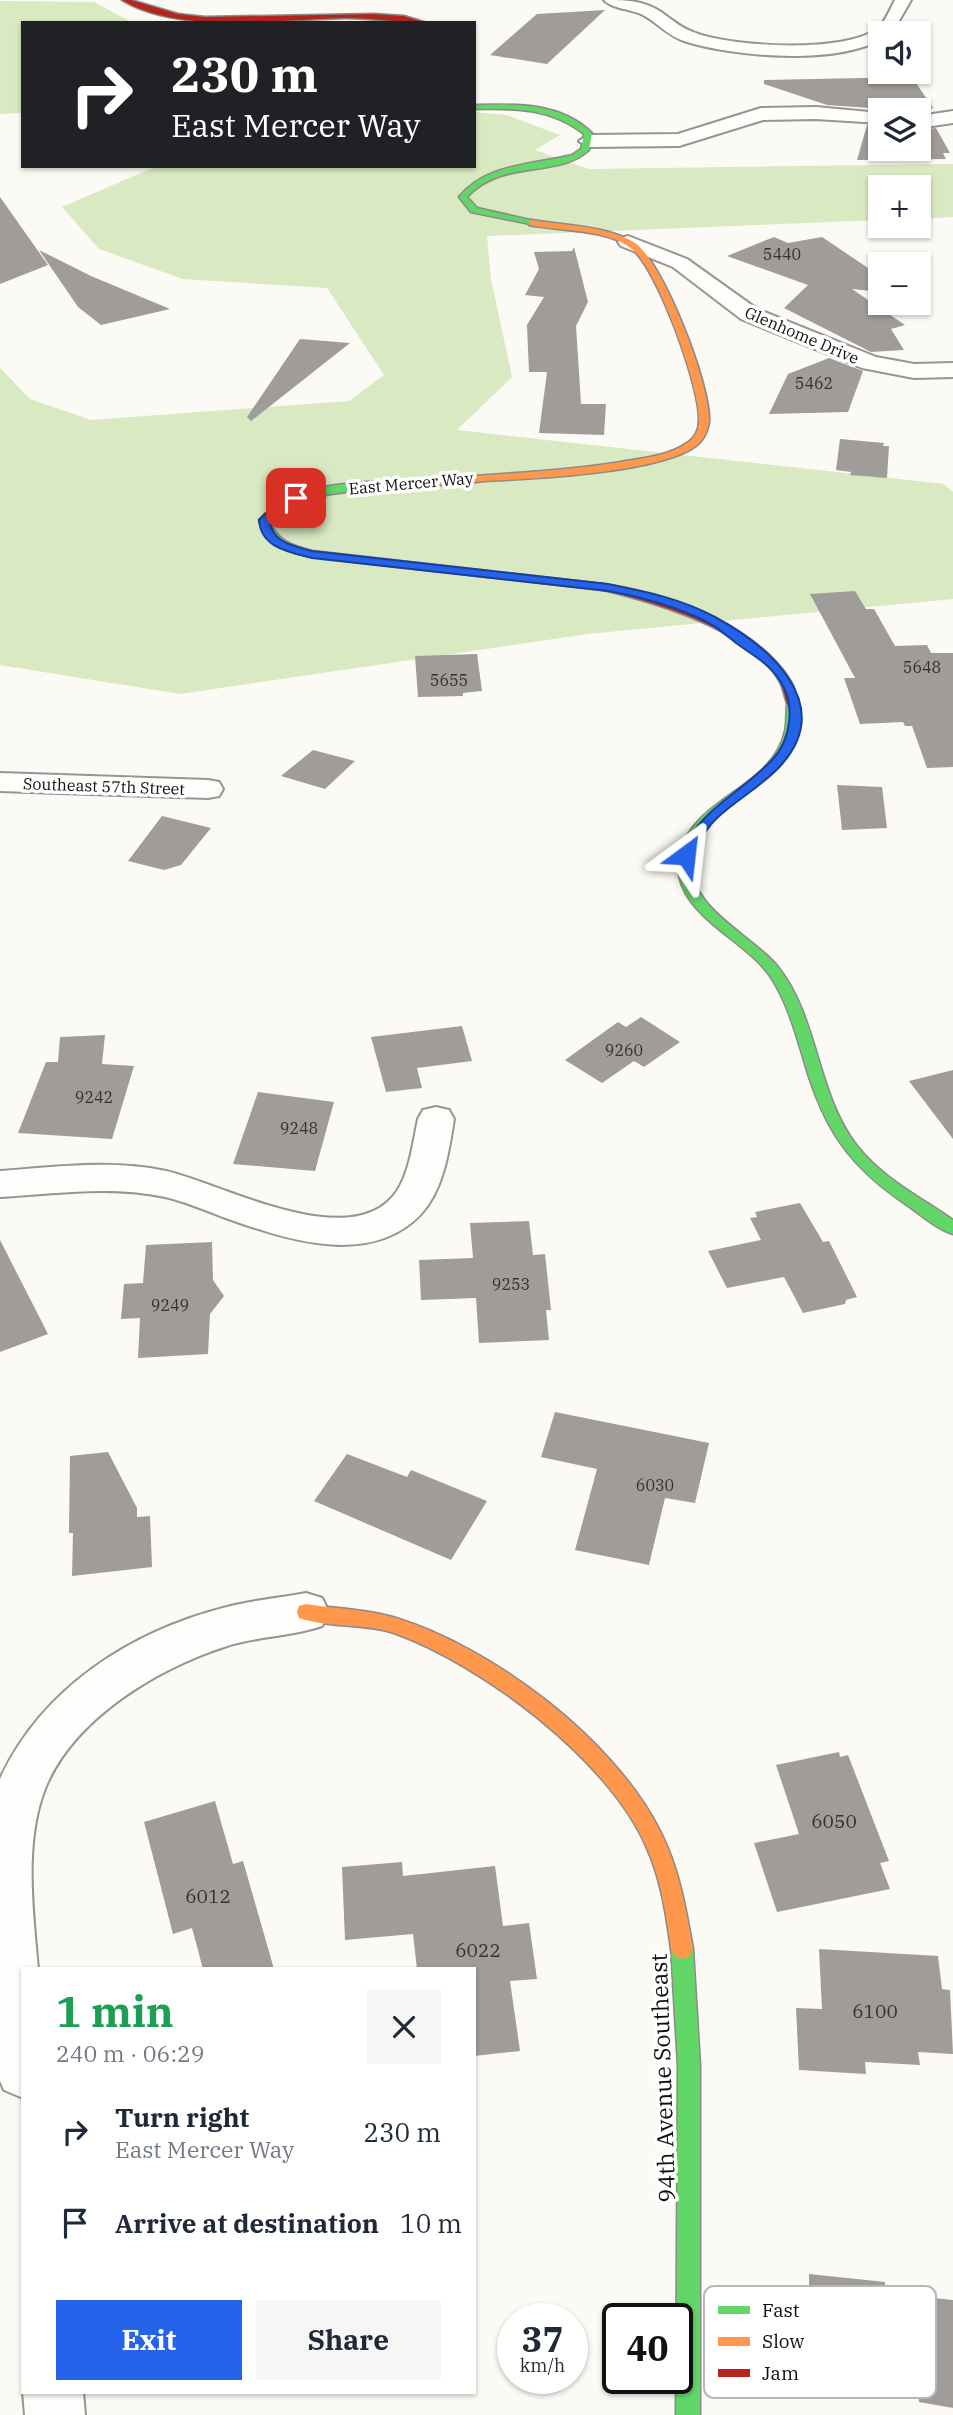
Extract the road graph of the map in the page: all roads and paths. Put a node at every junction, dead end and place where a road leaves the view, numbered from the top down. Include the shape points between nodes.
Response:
1 (125, 0) edge
2 (612, 0) edge
3 (903, 0) edge
4 (410, 21) edge
5 (476, 107) edge
6 (868, 117) edge
7 (953, 117) edge
8 (931, 120) edge
9 (588, 141) junction
10 (628, 242) junction
11 (953, 370) edge
12 (0, 782) edge
13 (208, 789) dead end
14 (436, 1119) dead end
15 (0, 1184) edge
16 (953, 1227) edge
17 (306, 1612) joint
18 (21, 2050) edge
19 (53, 2394) edge
20 (55, 2415) edge
21 (688, 2415) edge

1 - 4 street via 156,13 190,18 375,16
2 - 3 street via 649,12 674,31 691,37 765,48 835,46 872,38 884,31
5 - 9 street via 562,114 582,125
6 - 9 street via 761,114 679,140
7 - 8 street
9 - 10 street via 575,157 495,176 472,185 463,197 474,210 490,216
10 - 11 street, Glenhome Drive via 680,263 749,314 858,359 883,368
10 - 16 street, East Mercer Way via 649,265 703,404 704,425 698,440 649,462 315,493 270,512 264,520 265,531 273,541 312,554 646,595 710,619 768,660 787,680 794,701 796,719 790,742 778,762 711,816 696,834 686,855 684,876 700,903 757,950 776,974 800,1022 820,1099 853,1153
12 - 13 street, Southeast 57th Street
14 - 15 street via 427,1163 408,1204 377,1224 343,1231 302,1229 164,1184 121,1179
17 - 18 street via 219,1629 139,1662 75,1708 33,1760 13,1816 6,1894
17 - 21 street, 94th Avenue Southeast via 395,1626 481,1666 550,1718 616,1780 648,1827 672,1890 684,1962 689,2065
19 - 20 street

